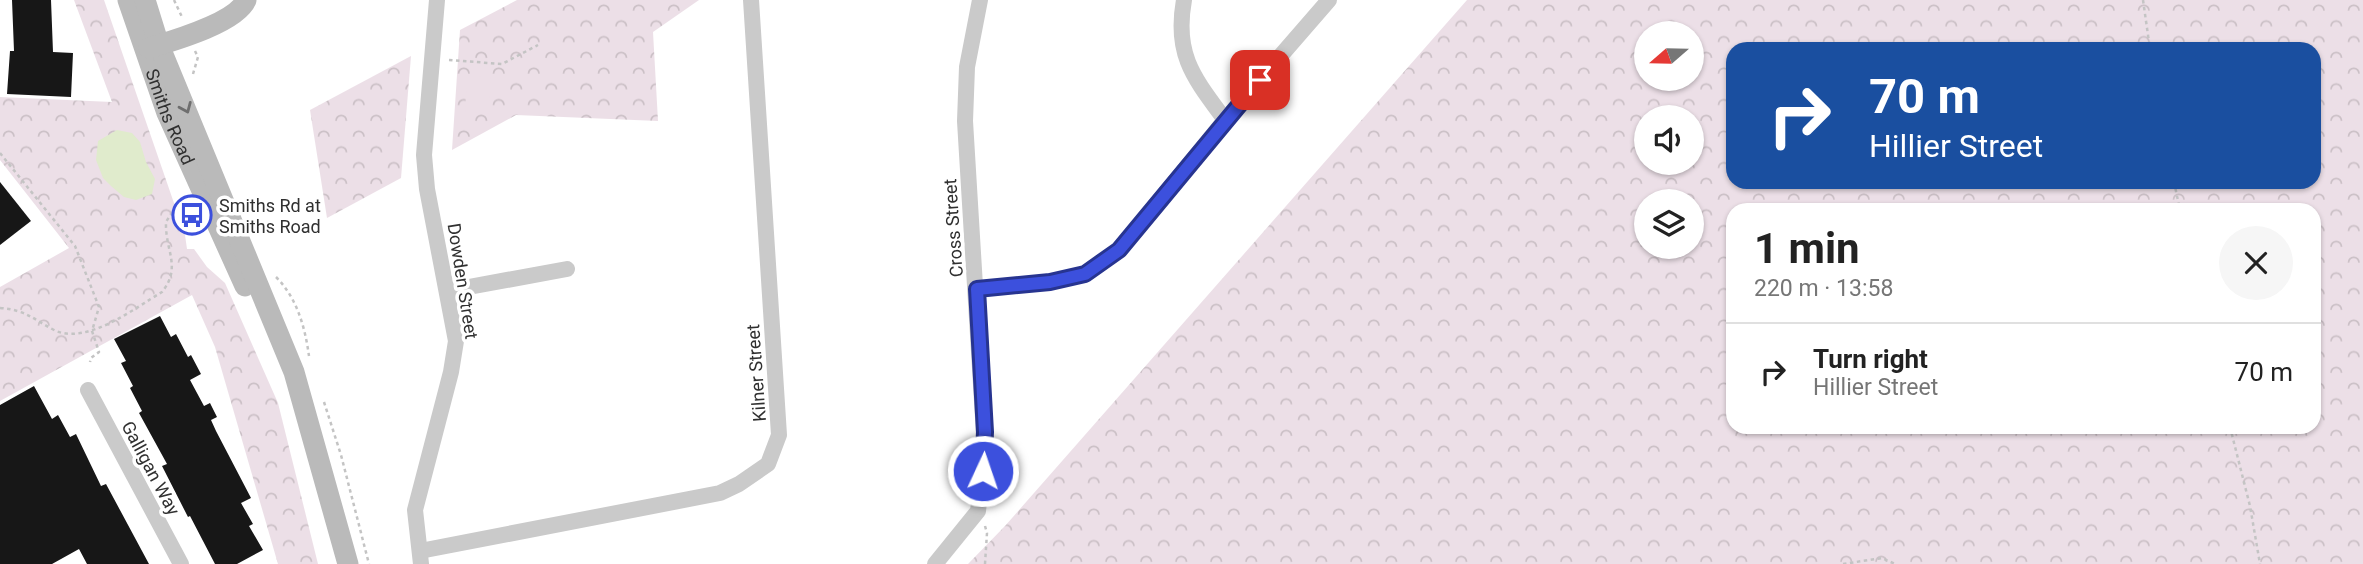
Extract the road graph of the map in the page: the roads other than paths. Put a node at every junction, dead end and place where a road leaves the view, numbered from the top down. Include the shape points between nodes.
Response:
1 (128, 0) edge
2 (145, 0) edge
3 (246, 0) edge
4 (437, 0) edge
5 (751, 0) edge
6 (980, 0) edge
7 (1184, 0) edge
8 (1329, 0) edge
9 (151, 47) junction
10 (1225, 120) junction
11 (567, 269) dead end
12 (977, 289) junction
13 (447, 291) junction
14 (88, 390) dead end
15 (420, 557) edge
16 (181, 564) edge
17 (348, 564) edge
18 (935, 564) edge

1 - 9 street, Smiths Road
2 - 9 street, Smiths Road
3 - 9 street, Smiths Road via 225,19
4 - 13 street, Dowden Street via 424,155
5 - 15 street, Kilner Street via 779,435 768,464 720,493
6 - 12 street, Cross Street via 968,67 965,121
7 - 10 street via 1181,47 1197,83
8 - 10 street
9 - 17 street, Smiths Road via 290,360
10 - 12 street via 1119,250 1085,274
11 - 13 street
12 - 18 street, Cross Street via 985,451 978,511
13 - 15 street, Dowden Street via 456,341 415,510
14 - 16 street, Galligan Way

